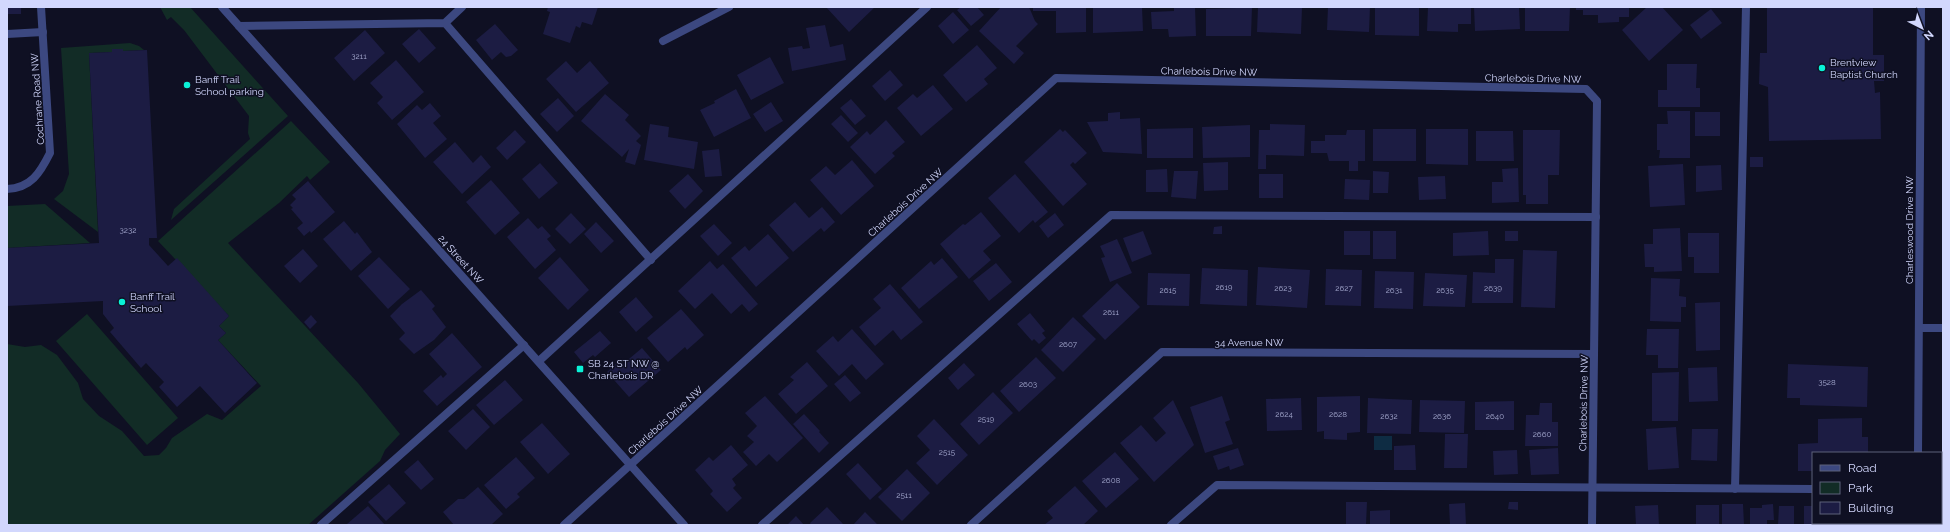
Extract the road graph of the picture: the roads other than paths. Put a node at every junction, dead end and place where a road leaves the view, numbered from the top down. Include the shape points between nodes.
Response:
1 (41, 7) edge
2 (222, 7) edge
3 (462, 7) edge
4 (728, 7) edge
5 (927, 7) edge
6 (1746, 7) edge
7 (1921, 7) edge
8 (445, 23) junction
9 (239, 26) junction
10 (43, 32) junction
11 (7, 34) edge
12 (663, 41) dead end
13 (7, 189) edge
14 (1596, 218) junction
15 (651, 260) junction
16 (1919, 328) junction
17 (1943, 328) edge
18 (524, 345) junction
19 (1594, 354) junction
20 (539, 361) junction
21 (1918, 452) edge
22 (630, 464) junction
23 (1592, 487) junction
24 (1735, 488) junction
25 (1812, 489) edge
26 (321, 525) edge
27 (564, 525) edge
28 (684, 525) edge
29 (762, 525) edge
30 (971, 525) edge
31 (1171, 525) edge
32 (1592, 525) edge

1 - 10 street, Cochrane Road NW
2 - 9 street, 24 Street NW
3 - 8 street
4 - 12 street
5 - 15 street
6 - 24 street
7 - 16 street, Charleswood Drive NW
8 - 9 street
8 - 15 street
9 - 18 street, 24 Street NW
10 - 11 street
10 - 13 street, Cochrane Road NW via 50,153 42,170 32,182
14 - 19 street, Charlebois Drive NW
14 - 22 street, Charlebois Drive NW via 1597,101 1586,89 1056,78
14 - 29 street via 1111,215
15 - 20 street
16 - 17 street
16 - 21 street, Charleswood Drive NW
18 - 20 street, 24 Street NW
18 - 26 street
19 - 23 street, Charlebois Drive NW
19 - 30 street, 34 Avenue NW via 1162,352
20 - 22 street, 24 Street NW
22 - 27 street, Charlebois Drive NW
22 - 28 street, 24 Street NW
23 - 24 street
23 - 31 street via 1217,485
23 - 32 street, Charlebois Drive NW
24 - 25 street

